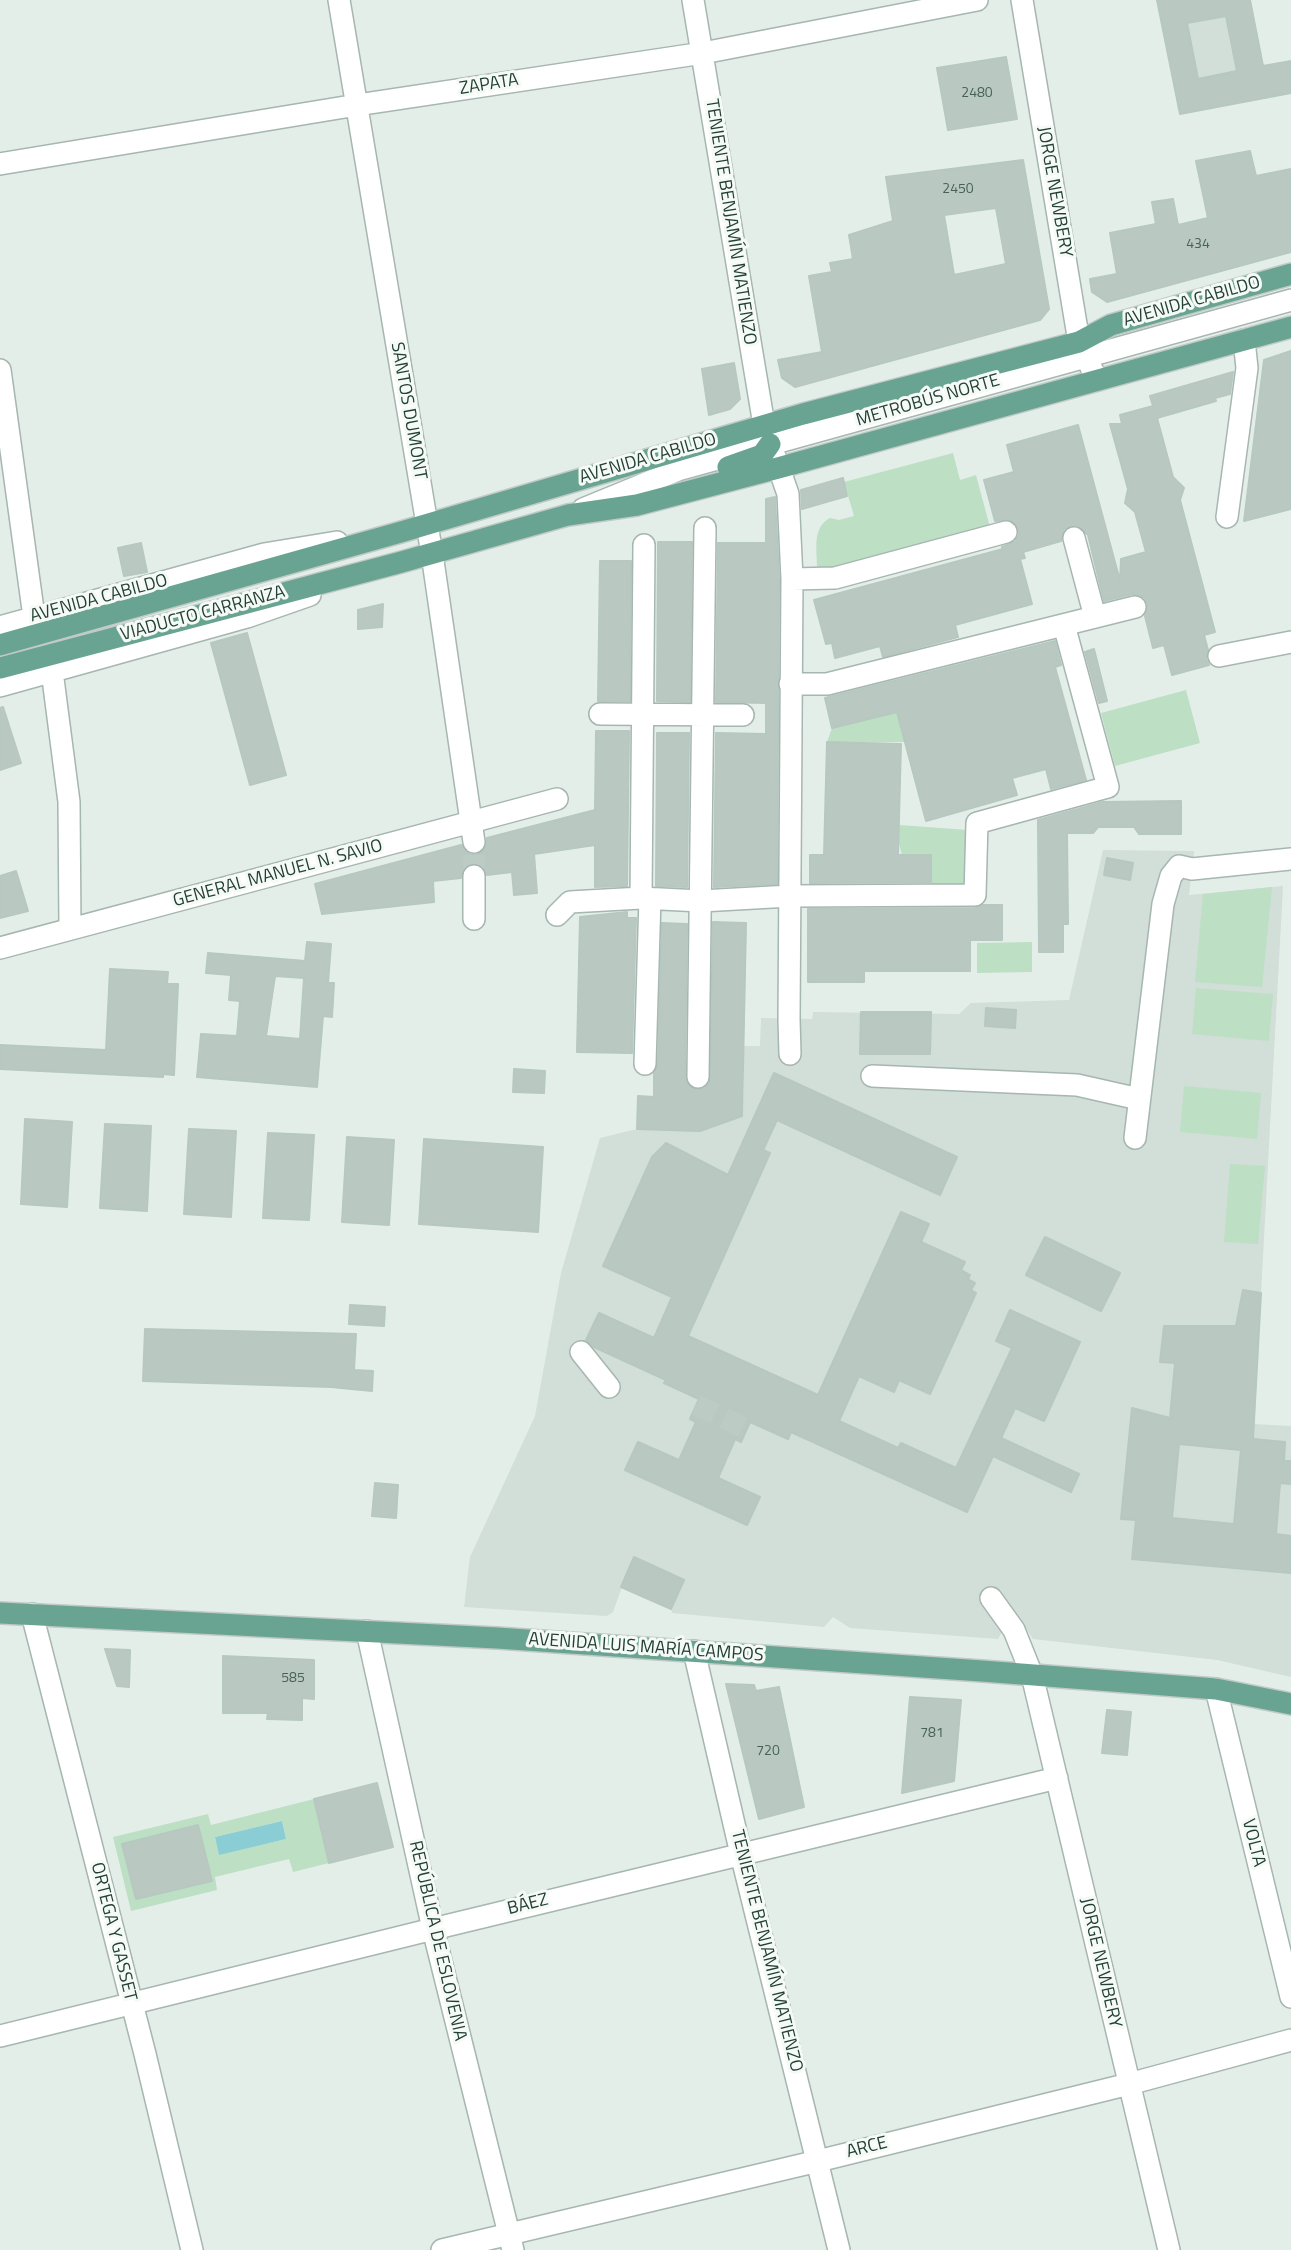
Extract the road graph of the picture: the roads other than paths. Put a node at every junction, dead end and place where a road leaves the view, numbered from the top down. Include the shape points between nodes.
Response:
1 (339, 0) edge
2 (693, 0) edge
3 (977, 0) edge
4 (1022, 0) edge
5 (702, 53) junction
6 (357, 105) junction
7 (0, 164) edge
8 (1291, 274) edge
9 (1291, 287) edge
10 (1291, 300) edge
11 (1291, 327) edge
12 (1244, 340) junction
13 (1083, 349) junction
14 (0, 370) edge
15 (1097, 380) junction
16 (767, 434) junction
17 (778, 468) junction
18 (568, 515) junction
19 (1227, 517) dead end
20 (427, 524) junction
21 (705, 528) dead end
22 (401, 532) junction
23 (1006, 532) dead end
24 (1074, 538) dead end
25 (644, 545) dead end
26 (432, 554) junction
27 (402, 562) junction
28 (793, 579) junction
29 (1135, 607) dead end
30 (34, 617) junction
31 (1095, 617) junction
32 (1064, 625) junction
33 (0, 627) edge
34 (1291, 642) edge
35 (0, 645) edge
36 (1219, 656) dead end
37 (0, 668) edge
38 (52, 671) junction
39 (790, 684) junction
40 (0, 686) edge
41 (600, 714) dead end
42 (643, 714) junction
43 (703, 715) junction
44 (743, 715) dead end
45 (557, 799) dead end
46 (472, 832) junction
47 (1291, 859) edge
48 (474, 876) tunnel mouth
49 (790, 897) junction
50 (645, 898) junction
51 (701, 901) junction
52 (557, 915) dead end
53 (474, 919) dead end
54 (70, 929) junction
55 (0, 948) edge
56 (790, 1054) dead end
57 (645, 1064) dead end
58 (872, 1076) dead end
59 (698, 1077) dead end
60 (1139, 1099) junction
61 (1135, 1138) dead end
62 (581, 1352) dead end
63 (609, 1387) dead end
64 (991, 1598) dead end
65 (0, 1613) edge
66 (32, 1614) junction
67 (367, 1631) junction
68 (694, 1651) junction
69 (1032, 1675) junction
70 (1216, 1689) junction
71 (1291, 1704) edge
72 (1056, 1778) junction
73 (741, 1854) junction
74 (433, 1928) junction
75 (1291, 1997) edge
76 (131, 2005) junction
77 (0, 2036) edge
78 (1291, 2040) edge
79 (1129, 2084) junction
80 (818, 2161) junction
81 (511, 2242) edge
82 (192, 2250) edge
83 (442, 2250) edge
84 (839, 2250) edge
85 (1169, 2250) edge

1 - 6 street, SANTOS DUMONT
2 - 5 street, TENIENTE BENJAMÍN MATIENZO
3 - 5 street, ZAPATA
4 - 13 street, JORGE NEWBERY
5 - 6 street, ZAPATA
5 - 16 street, TENIENTE BENJAMÍN MATIENZO
6 - 7 street, ZAPATA
6 - 20 street, SANTOS DUMONT
8 - 13 main road, AVENIDA CABILDO via 1111,325
9 - 13 street via 1114,336
10 - 13 street
11 - 12 main road, AVENIDA CABILDO
12 - 15 main road, AVENIDA CABILDO
12 - 19 street via 1247,368
13 - 15 street, JORGE NEWBERY
13 - 16 main road, AVENIDA CABILDO
14 - 30 street
15 - 17 main road, AVENIDA CABILDO
16 - 17 street, TENIENTE BENJAMÍN MATIENZO
16 - 18 main road via 762,455 749,461
16 - 20 main road, AVENIDA CABILDO
17 - 18 main road, AVENIDA CABILDO via 638,505
17 - 28 street, TENIENTE BENJAMÍN MATIENZO via 788,494
18 - 26 main road, AVENIDA CABILDO
20 - 22 main road, AVENIDA CABILDO
20 - 26 street, SANTOS DUMONT
21 - 43 street
22 - 30 street, AVENIDA CABILDO via 264,554
22 - 35 main road, VIADUCTO CARRANZA
23 - 28 street via 835,578
24 - 31 street
25 - 42 street
26 - 27 main road, AVENIDA CABILDO
26 - 46 street, SANTOS DUMONT
27 - 37 main road, VIADUCTO CARRANZA
27 - 38 street, AVENIDA CABILDO via 247,617
28 - 39 street, TENIENTE BENJAMÍN MATIENZO
29 - 31 street
30 - 33 street, AVENIDA CABILDO
31 - 32 street
32 - 39 street via 827,684
32 - 49 street via 1108,787 977,822 975,895
34 - 36 street
38 - 40 street, AVENIDA CABILDO
38 - 54 street via 69,802
39 - 49 street, TENIENTE BENJAMÍN MATIENZO
41 - 42 street
42 - 43 street
42 - 50 street
43 - 44 street
43 - 51 street
45 - 46 street, GENERAL MANUEL N. SAVIO
46 - 54 street, GENERAL MANUEL N. SAVIO
47 - 60 street via 1192,869 1179,866 1171,876 1163,904
48 - 53 street
49 - 51 street
49 - 56 street, TENIENTE BENJAMÍN MATIENZO
50 - 51 street
50 - 52 street via 570,902
50 - 57 street
51 - 59 street
54 - 55 street, GENERAL MANUEL N. SAVIO
58 - 60 street via 1077,1085
60 - 61 street
62 - 63 street
64 - 69 street, JORGE NEWBERY via 1014,1630
65 - 66 main road, AVENIDA LUIS MARÍA CAMPOS
66 - 67 main road, AVENIDA LUIS MARÍA CAMPOS
66 - 76 street, ORTEGA Y GASSET
67 - 68 main road, AVENIDA LUIS MARÍA CAMPOS
67 - 74 street, REPÚBLICA DE ESLOVENIA
68 - 69 main road, AVENIDA LUIS MARÍA CAMPOS
68 - 73 street, TENIENTE BENJAMÍN MATIENZO
69 - 70 main road, AVENIDA LUIS MARÍA CAMPOS
69 - 72 street, JORGE NEWBERY
70 - 71 main road, AVENIDA LUIS MARÍA CAMPOS
70 - 75 street, VOLTA
72 - 73 street, BÁEZ
72 - 79 street, JORGE NEWBERY
73 - 74 street, BÁEZ
73 - 80 street, TENIENTE BENJAMÍN MATIENZO
74 - 76 street, BÁEZ
74 - 81 street, REPÚBLICA DE ESLOVENIA
76 - 77 street, BÁEZ
76 - 82 street, ORTEGA Y GASSET
78 - 79 street, ARCE
79 - 80 street, ARCE
79 - 85 street, JORGE NEWBERY
80 - 81 street, ARCE
80 - 84 street, TENIENTE BENJAMÍN MATIENZO
81 - 83 street, ARCE

